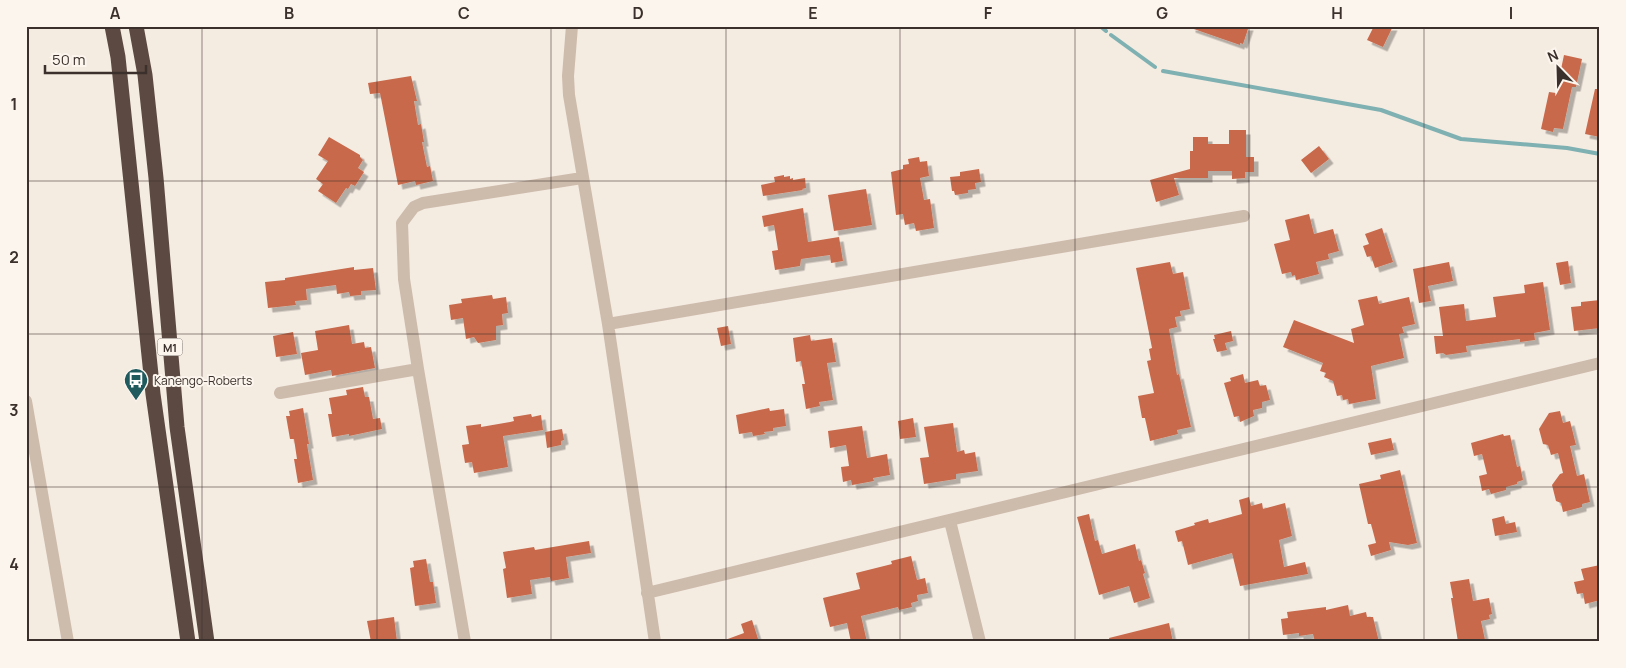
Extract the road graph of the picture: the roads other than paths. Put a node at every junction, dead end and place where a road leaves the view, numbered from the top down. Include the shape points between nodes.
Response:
1 (112, 26) edge
2 (136, 26) edge
3 (572, 26) edge
4 (582, 178) junction
5 (1244, 216) dead end
6 (608, 324) junction
7 (1600, 363) edge
8 (418, 369) junction
9 (280, 393) dead end
10 (26, 401) edge
11 (950, 521) junction
12 (647, 593) junction
13 (68, 642) edge
14 (188, 642) edge
15 (207, 642) edge
16 (465, 642) edge
17 (655, 642) edge
18 (980, 642) edge

1 - 14 highway, M1 via 118,57 153,394
2 - 15 highway, M1 via 145,74 156,178 177,427
3 - 4 street via 569,95
4 - 6 street
4 - 8 street via 423,203 414,208 402,223 401,236 404,280
5 - 6 street
6 - 12 street
7 - 11 street
8 - 9 street
8 - 16 street
10 - 13 street
11 - 12 street
11 - 18 street
12 - 17 street

